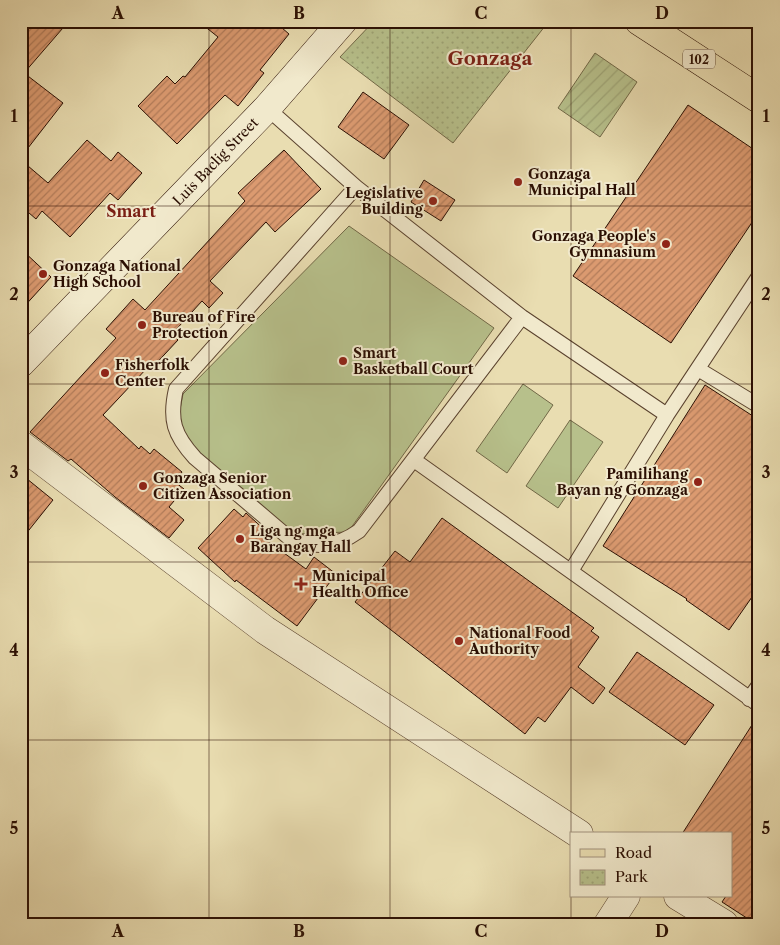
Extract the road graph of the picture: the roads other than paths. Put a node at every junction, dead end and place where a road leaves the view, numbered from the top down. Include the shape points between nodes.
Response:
1 (343, 21) edge
2 (639, 21) edge
3 (759, 99) edge
4 (267, 108) junction
5 (356, 187) junction
6 (759, 276) edge
7 (522, 317) junction
8 (21, 363) edge
9 (698, 369) junction
10 (759, 406) edge
11 (667, 415) junction
12 (21, 445) edge
13 (414, 460) junction
14 (571, 571) junction
15 (759, 685) edge
16 (754, 702) edge
17 (576, 832) edge
18 (625, 898) edge
19 (681, 898) edge
20 (608, 924) edge
21 (724, 924) edge

1 - 4 street, Luis Baclig Street
2 - 3 main road, 102
4 - 5 lane
4 - 8 street, Luis Baclig Street
5 - 7 lane
5 - 13 lane via 176,389 174,425 196,458 288,537 312,545 336,543 359,531
6 - 9 lane
7 - 11 lane
7 - 13 lane
9 - 10 lane
9 - 11 lane
11 - 14 lane
12 - 17 street via 265,630
13 - 14 lane
14 - 16 lane
15 - 16 lane
18 - 20 street
19 - 21 street

